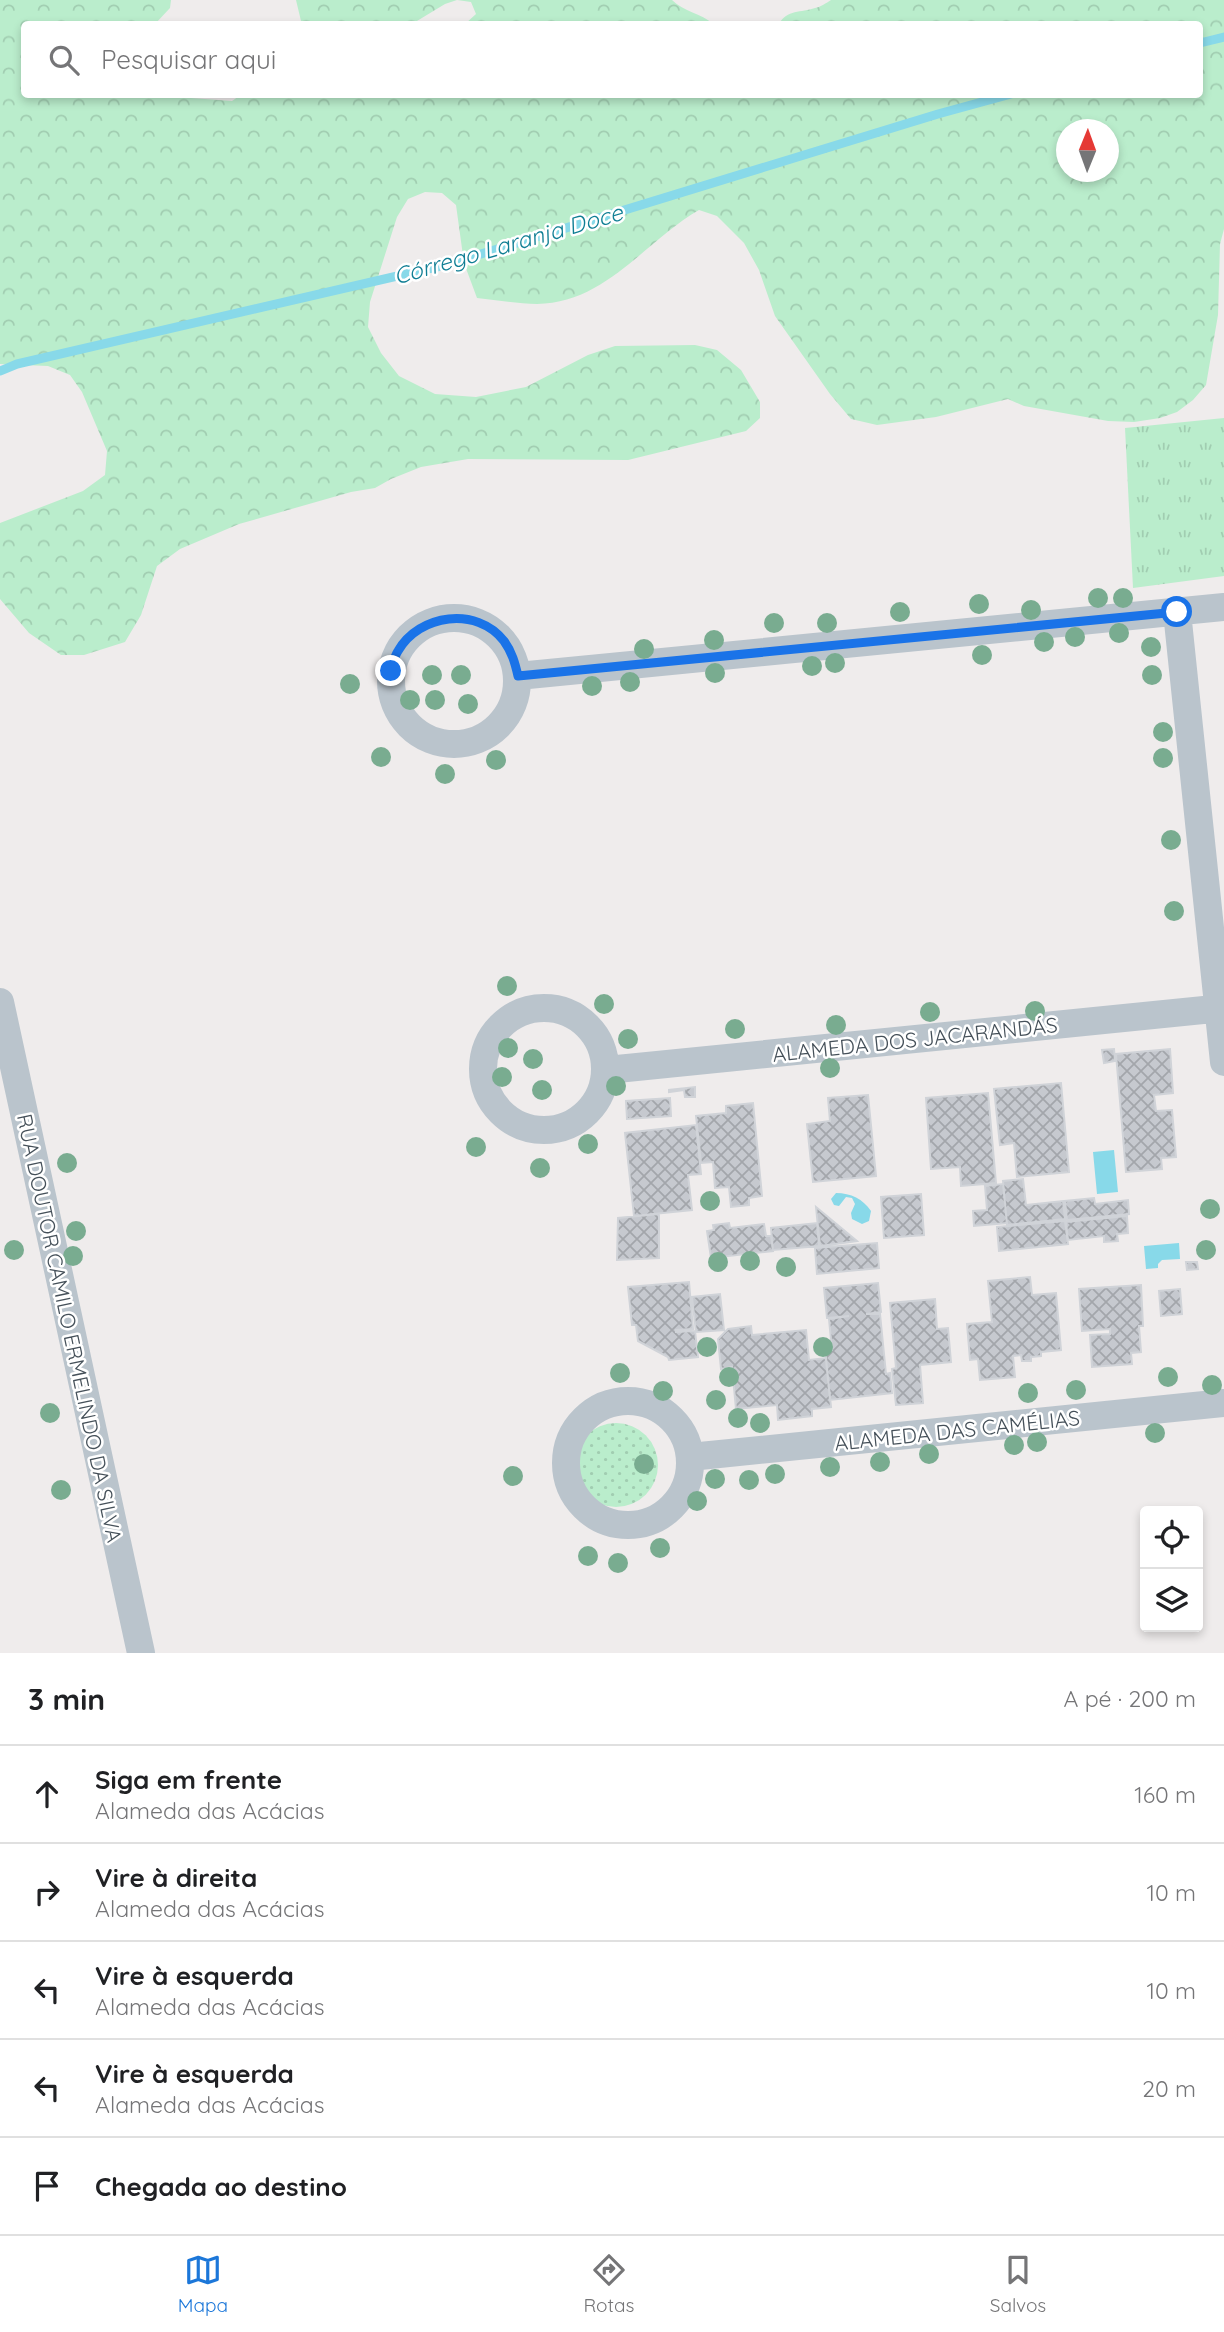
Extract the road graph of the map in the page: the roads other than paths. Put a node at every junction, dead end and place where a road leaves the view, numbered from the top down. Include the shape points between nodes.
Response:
1 (1224, 607) edge
2 (1177, 612) junction
3 (518, 676) junction
4 (0, 1002) edge
5 (1221, 1008) edge
6 (1224, 1062) edge
7 (607, 1070) junction
8 (1224, 1403) edge
9 (690, 1457) junction
10 (141, 1653) edge

1 - 2 street
2 - 3 street
2 - 5 street
3 - 3 street via 513,656 486,626 446,618 418,630 397,652 391,692 411,729 451,745 472,742 507,717 516,697
4 - 10 street, RUA DOUTOR CAMILO ERMELINDO DA SILVA
5 - 6 street
5 - 7 street, ALAMEDA DOS JACARANDÁS
7 - 7 street via 593,1031 558,1009 537,1008 500,1026 483,1063 491,1101 522,1127 541,1131 561,1129 579,1120 593,1107
8 - 9 street, ALAMEDA DAS CAMÉLIAS
9 - 9 street via 674,1421 649,1405 620,1402 592,1413 572,1435 566,1454 567,1475 575,1495 597,1516 626,1525 647,1522 666,1512 680,1497 689,1478

